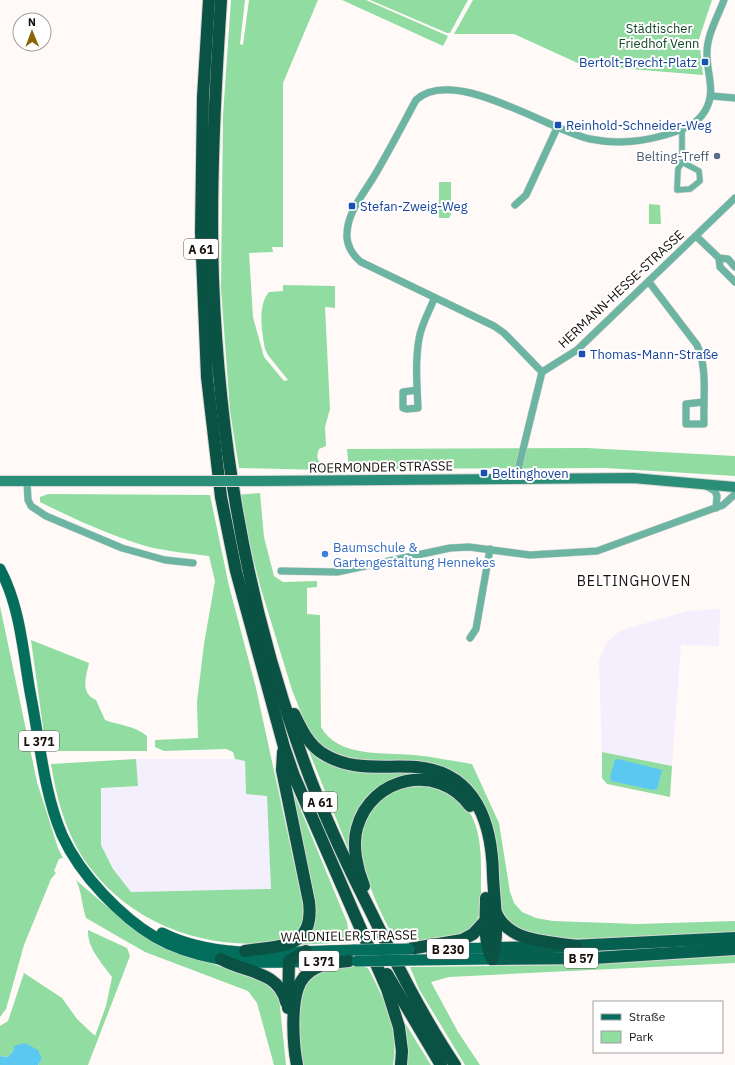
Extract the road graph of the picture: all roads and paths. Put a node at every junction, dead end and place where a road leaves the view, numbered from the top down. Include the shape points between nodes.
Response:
1 (209, 0) edge
2 (221, 0) edge
3 (724, 0) edge
4 (712, 96) junction
5 (735, 98) edge
6 (557, 128) junction
7 (682, 130) junction
8 (682, 162) junction
9 (735, 198) edge
10 (515, 205) dead end
11 (696, 236) junction
12 (719, 258) junction
13 (735, 267) edge
14 (649, 282) junction
15 (735, 282) edge
16 (434, 299) junction
17 (542, 372) junction
18 (418, 390) dead end
19 (703, 402) dead end
20 (516, 478) junction
21 (0, 481) edge
22 (27, 482) junction
23 (704, 485) junction
24 (0, 487) edge
25 (735, 487) edge
26 (735, 494) edge
27 (735, 501) edge
28 (719, 506) junction
29 (490, 549) junction
30 (193, 563) dead end
31 (0, 569) edge
32 (281, 571) dead end
33 (470, 638) dead end
34 (272, 663) junction
35 (284, 747) junction
36 (494, 907) junction
37 (117, 908) junction
38 (486, 920) junction
39 (359, 925) junction
40 (382, 936) junction
41 (735, 938) edge
42 (576, 946) junction
43 (409, 949) junction
44 (735, 949) edge
45 (383, 950) joint
46 (245, 951) junction
47 (306, 951) junction
48 (491, 952) junction
49 (354, 957) junction
50 (221, 959) junction
51 (289, 961) junction
52 (389, 961) joint
53 (288, 1008) junction
54 (291, 1065) edge
55 (297, 1065) edge
56 (400, 1065) edge
57 (440, 1065) edge
58 (455, 1065) edge

1 - 35 highway, A 61 via 203,97 200,232 207,377 220,496 236,571
2 - 34 highway, A 61 via 212,149 216,333 235,500
3 - 4 street via 707,51
4 - 5 street
4 - 7 street via 702,117
6 - 7 street via 588,138 614,141 636,141
6 - 10 street via 526,195
6 - 16 street via 496,100 470,93 431,91 416,100 376,174 354,208 347,233 351,250 360,262
7 - 8 street
8 - 8 street via 678,169 677,190 690,189 700,181 699,171
9 - 11 street, HERMANN-HESSE-STRASSE
11 - 12 street, HERMANN-HESSE-STRASSE
11 - 14 street, HERMANN-HESSE-STRASSE
12 - 13 street, HERMANN-HESSE-STRASSE via 728,259
12 - 15 street, HERMANN-HESSE-STRASSE via 720,267
14 - 17 street, HERMANN-HESSE-STRASSE via 577,350
14 - 19 street via 697,345 704,366
16 - 17 street via 494,326
16 - 18 street via 419,338
17 - 20 street
20 - 22 main road, ROERMONDER STRASSE, bridge
20 - 23 main road, ROERMONDER STRASSE via 633,478
21 - 22 main road, ROERMONDER STRASSE
22 - 24 main road, ROERMONDER STRASSE
22 - 30 street via 31,506 46,516 122,548 165,560
23 - 25 main road, ROERMONDER STRASSE
23 - 28 street via 715,491
26 - 28 street
27 - 28 street
28 - 29 street via 597,551 530,555
29 - 32 street via 450,548 338,572
29 - 33 street via 476,630
31 - 37 main road, WALDNIELER STRASSE / L 371 via 16,612 50,797 62,835 85,874
34 - 36 highway via 302,730 320,752 340,762 358,766 430,769 443,773 463,786 482,811 487,826 492,857
34 - 40 highway, A 61 via 298,745 319,800 341,853
35 - 39 highway, A 61 via 294,776
35 - 46 highway via 282,770 309,902 309,923 301,937 284,947
36 - 42 highway via 504,924 521,936
36 - 48 highway
37 - 46 main road, WALDNIELER STRASSE / L 371 via 169,937 216,949
37 - 50 main road, WALDNIELER STRASSE / L 371 via 129,920 161,940 193,953
38 - 40 highway via 484,845 473,810 459,794 444,785 425,780 407,781 391,786 371,801 361,815 356,830 356,858
38 - 43 highway via 473,934 462,940
38 - 48 highway
39 - 56 highway via 387,990 399,1027 402,1051
39 - 57 highway, A 61
40 - 58 highway, A 61
41 - 42 highway, WALDNIELER STRASSE / B 57
42 - 48 highway, WALDNIELER STRASSE / B 57
43 - 45 main road, WALDNIELER STRASSE / B 230, bridge
43 - 48 main road, WALDNIELER STRASSE / B 230
44 - 48 highway, WALDNIELER STRASSE / B 57 via 594,958
45 - 49 main road, WALDNIELER STRASSE / L 371, bridge
46 - 47 main road, WALDNIELER STRASSE / L 371
47 - 49 main road, WALDNIELER STRASSE / L 371
47 - 51 highway
48 - 52 main road, WALDNIELER STRASSE / B 230, bridge
49 - 51 main road, WALDNIELER STRASSE / L 371
49 - 52 main road, WALDNIELER STRASSE / L 371, bridge
49 - 55 highway via 318,966 300,982 294,1008
50 - 51 main road, WALDNIELER STRASSE / L 371
50 - 53 highway via 265,975 283,993
51 - 53 highway
53 - 54 highway

